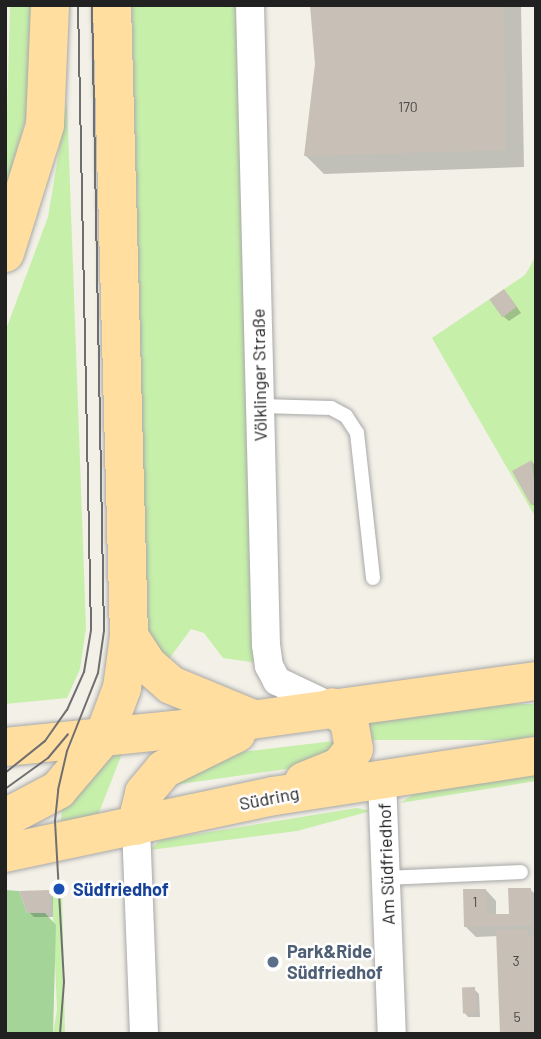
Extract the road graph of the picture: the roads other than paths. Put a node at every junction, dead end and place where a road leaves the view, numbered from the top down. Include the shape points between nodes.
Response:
1 (50, 5) edge
2 (112, 5) edge
3 (250, 5) edge
4 (5, 253) edge
5 (260, 406) junction
6 (373, 578) dead end
7 (129, 636) junction
8 (536, 681) edge
9 (332, 707) junction
10 (255, 719) junction
11 (104, 736) junction
12 (5, 747) edge
13 (536, 756) edge
14 (382, 779) junction
15 (274, 796) junction
16 (5, 818) edge
17 (136, 826) junction
18 (5, 853) edge
19 (521, 872) dead end
20 (386, 878) junction
21 (144, 1034) edge
22 (392, 1034) edge

1 - 4 main road via 45,125
2 - 7 main road
3 - 5 street, Völklinger Straße
5 - 6 lane via 331,408 346,416 357,433
5 - 9 street, Völklinger Straße via 268,666 277,681
7 - 10 main road via 147,664 171,685
7 - 11 main road via 122,688
8 - 9 main road
9 - 10 main road
9 - 15 main road via 349,720 354,749 339,767
10 - 11 main road
10 - 17 main road via 225,742 164,769 144,793
11 - 12 main road
11 - 16 main road via 58,790
13 - 14 main road, Südring
14 - 15 main road, Südring
14 - 20 street, Am Südfriedhof
15 - 17 main road, Südring
17 - 18 main road, Südring
17 - 21 street
19 - 20 lane
20 - 22 street, Am Südfriedhof

